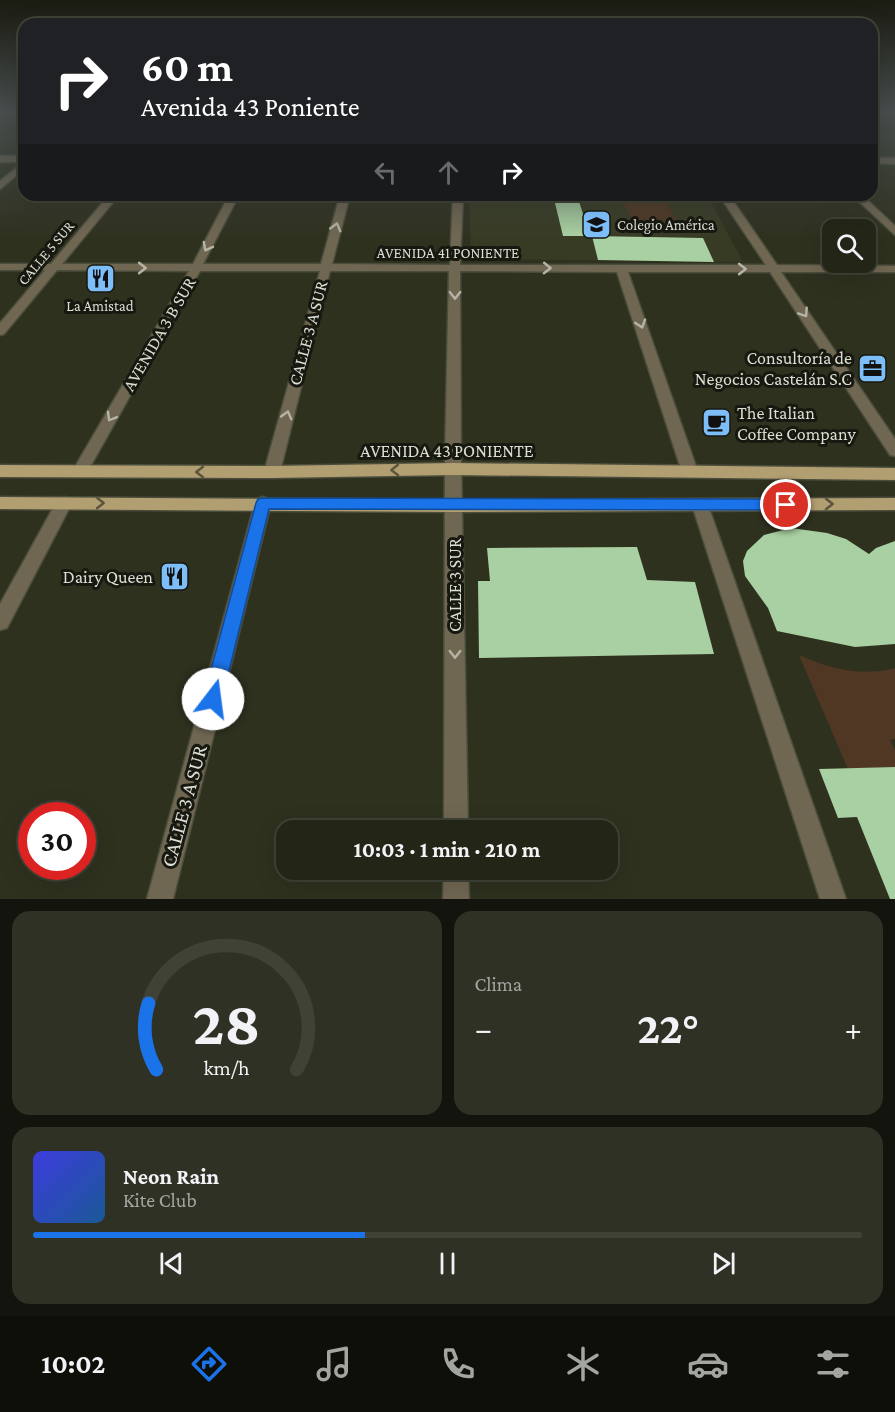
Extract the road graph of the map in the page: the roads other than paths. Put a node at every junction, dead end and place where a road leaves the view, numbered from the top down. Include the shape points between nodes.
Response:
1 (0, 159) edge
2 (18, 159) edge
3 (878, 161) edge
4 (895, 161) edge
5 (18, 170) edge
6 (0, 186) edge
7 (109, 201) edge
8 (231, 201) edge
9 (343, 201) edge
10 (458, 201) edge
11 (728, 201) edge
12 (864, 201) edge
13 (895, 232) edge
14 (0, 267) edge
15 (54, 267) junction
16 (326, 267) junction
17 (455, 267) junction
18 (196, 268) junction
19 (622, 269) junction
20 (774, 269) junction
21 (895, 269) edge
22 (0, 331) edge
23 (895, 451) edge
24 (453, 469) junction
25 (0, 471) edge
26 (80, 471) junction
27 (690, 471) junction
28 (272, 472) junction
29 (895, 474) edge
30 (0, 503) edge
31 (64, 503) junction
32 (263, 503) junction
33 (895, 504) edge
34 (700, 505) junction
35 (455, 506) junction
36 (0, 622) edge
37 (456, 820) edge
38 (456, 880) edge
39 (160, 899) edge
40 (456, 899) edge
41 (833, 899) edge

1 - 2 street
3 - 4 street
5 - 6 street
7 - 15 street, CALLE 5 SUR
8 -> 18 street, AVENIDA 3 B SUR
16 -> 9 street, CALLE 3 A SUR
10 - 17 street, CALLE 3 SUR
11 - 20 street
12 - 13 street
14 - 15 street, AVENIDA 41 PONIENTE
15 -> 18 street, AVENIDA 41 PONIENTE
15 - 22 street, CALLE 5 SUR
16 - 17 street, AVENIDA 41 PONIENTE
16 - 18 street, AVENIDA 41 PONIENTE
28 -> 16 street, CALLE 3 A SUR
17 -> 19 street, AVENIDA 41 PONIENTE
17 -> 24 street, CALLE 3 SUR
18 -> 26 street, AVENIDA 3 B SUR
19 -> 20 street, AVENIDA 41 PONIENTE
19 -> 27 street
20 - 21 street, AVENIDA 41 PONIENTE
20 -> 23 street
24 - 27 main road, AVENIDA 43 PONIENTE
24 -> 28 main road, AVENIDA 43 PONIENTE
24 - 35 street, CALLE 3 SUR
25 - 26 main road, AVENIDA 43 PONIENTE
28 -> 26 main road, AVENIDA 43 PONIENTE
27 - 29 main road, AVENIDA 43 PONIENTE
30 - 31 main road
31 -> 32 main road
31 - 36 street
32 - 35 main road
32 - 39 street, CALLE 3 A SUR
34 -> 33 main road
34 - 35 main road
34 - 41 street
35 -> 37 street, CALLE 3 SUR
38 - 40 street

